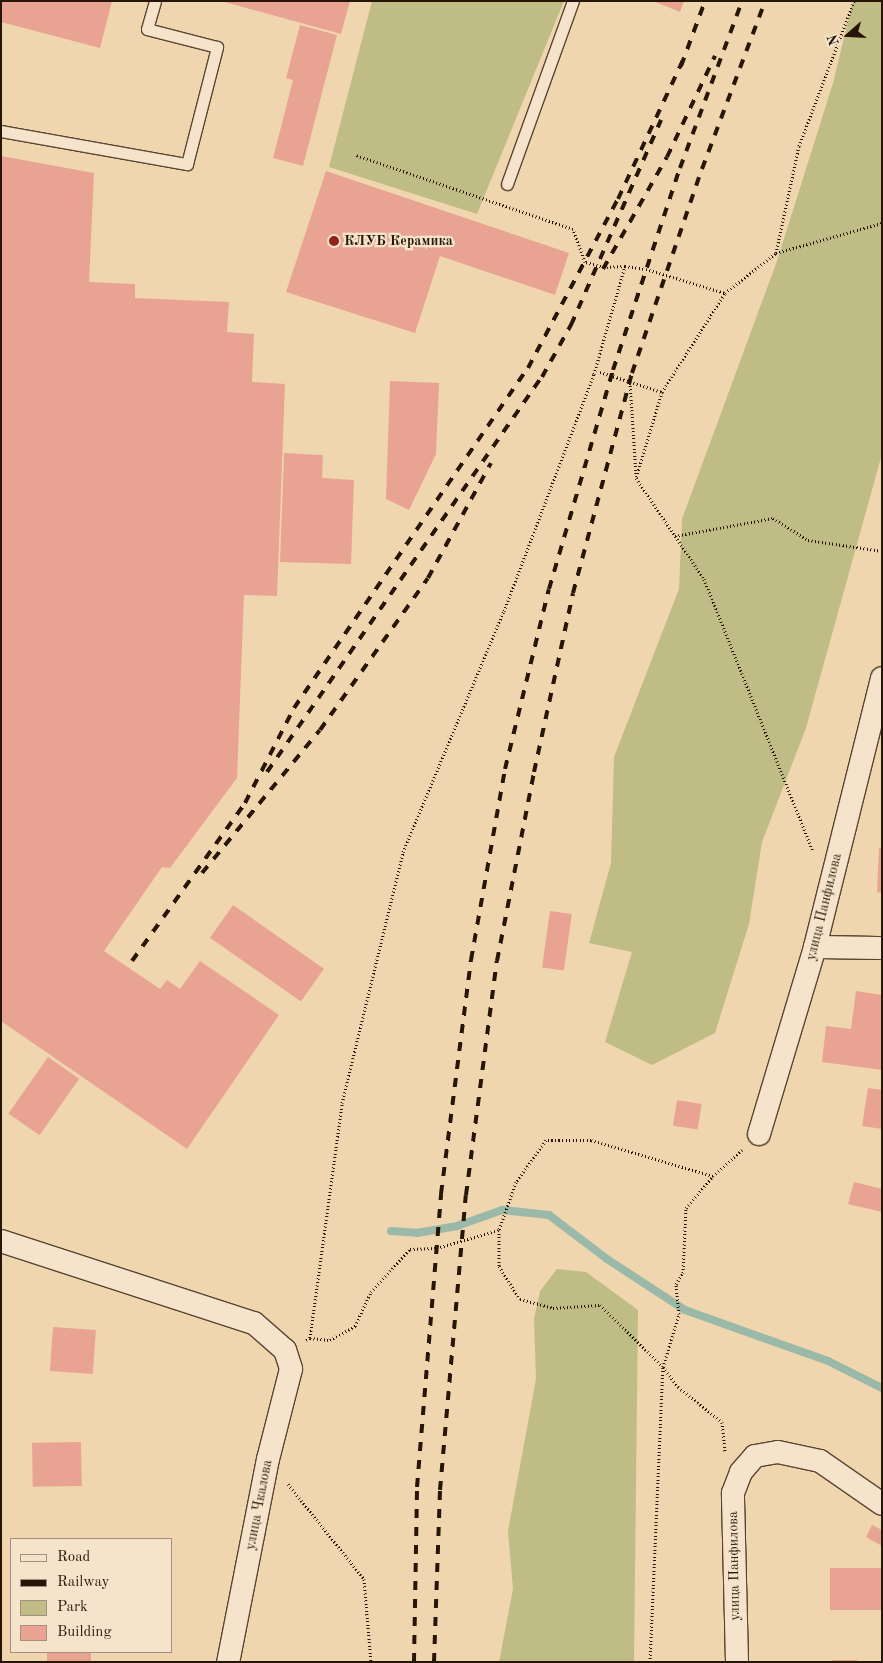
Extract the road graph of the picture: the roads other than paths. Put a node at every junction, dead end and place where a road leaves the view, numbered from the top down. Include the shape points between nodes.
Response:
1 (154, 1) edge
2 (573, 1) edge
3 (1, 131) edge
4 (507, 184) dead end
5 (882, 678) edge
6 (814, 947) junction
7 (882, 948) edge
8 (759, 1134) road end
9 (1, 1241) edge
10 (882, 1504) edge
11 (228, 1662) edge
12 (737, 1662) edge

1 - 3 lane via 147,29 217,47 187,164
2 - 4 lane
5 - 6 street, улица Панфилова
6 - 7 street
6 - 8 street, улица Панфилова
9 - 11 street, улица Чкалова via 254,1323 285,1350 291,1369 268,1459
10 - 12 street, улица Панфилова via 820,1461 778,1452 755,1456 740,1472 733,1494

